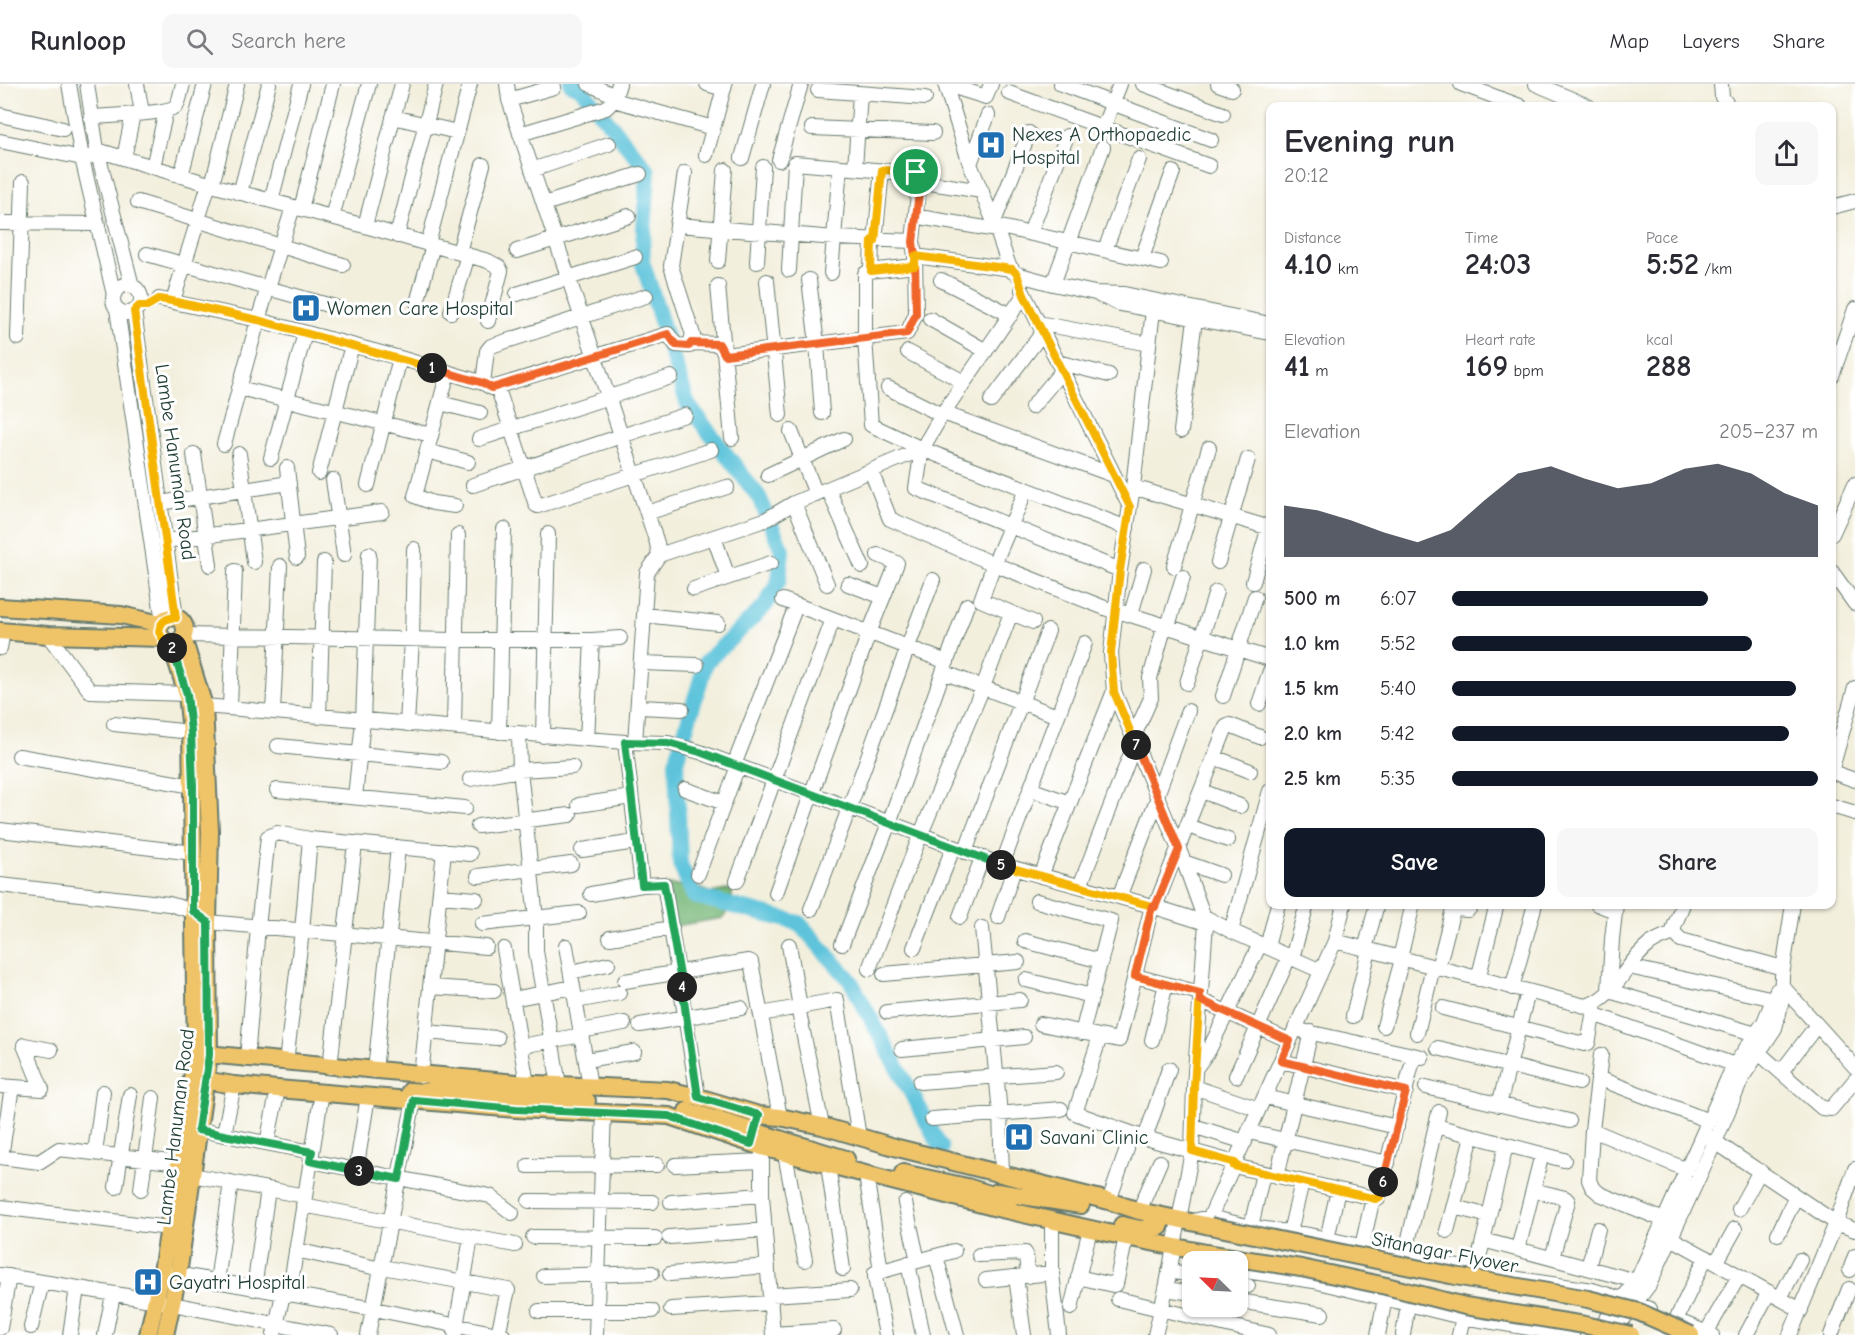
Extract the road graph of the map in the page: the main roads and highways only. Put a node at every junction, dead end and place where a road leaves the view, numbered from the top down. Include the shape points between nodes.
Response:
1 (0, 607) edge
2 (171, 631) junction
3 (1, 637) edge
4 (193, 700) junction
5 (207, 1054) junction
6 (212, 1081) junction
7 (435, 1090) junction
8 (757, 1139) junction
9 (968, 1187) junction
10 (1185, 1251) edge
11 (1248, 1262) edge
12 (170, 1273) junction
13 (162, 1331) edge
14 (1703, 1334) edge
15 (1631, 1335) edge

1 - 2 main road via 121,615
2 - 3 main road
2 - 4 main road, Lambe Hanuman Road
4 - 5 main road, Lambe Hanuman Road via 193,911
4 - 5 main road, Lambe Hanuman Road via 210,831
5 - 6 main road, Lambe Hanuman Road
5 - 7 main road via 229,1065 421,1084
5 - 8 main road via 421,1076 668,1090 698,1097
6 - 7 main road via 226,1077
6 - 8 main road via 516,1109 669,1116
6 - 12 main road, Lambe Hanuman Road via 198,1130
6 - 12 main road, Lambe Hanuman Road via 179,1163 169,1228
7 - 8 main road via 667,1106
8 - 9 main road
8 - 10 main road via 785,1154
8 - 14 main road, Sitanagar Flyover, bridge via 780,1117 1139,1211 1210,1222 1455,1276 1588,1299
9 - 9 main road via 1066,1201 1134,1216 1160,1227 1140,1229 1064,1216
11 - 15 main road, bridge via 1301,1268 1465,1306
12 - 13 main road, Lambe Hanuman Road

